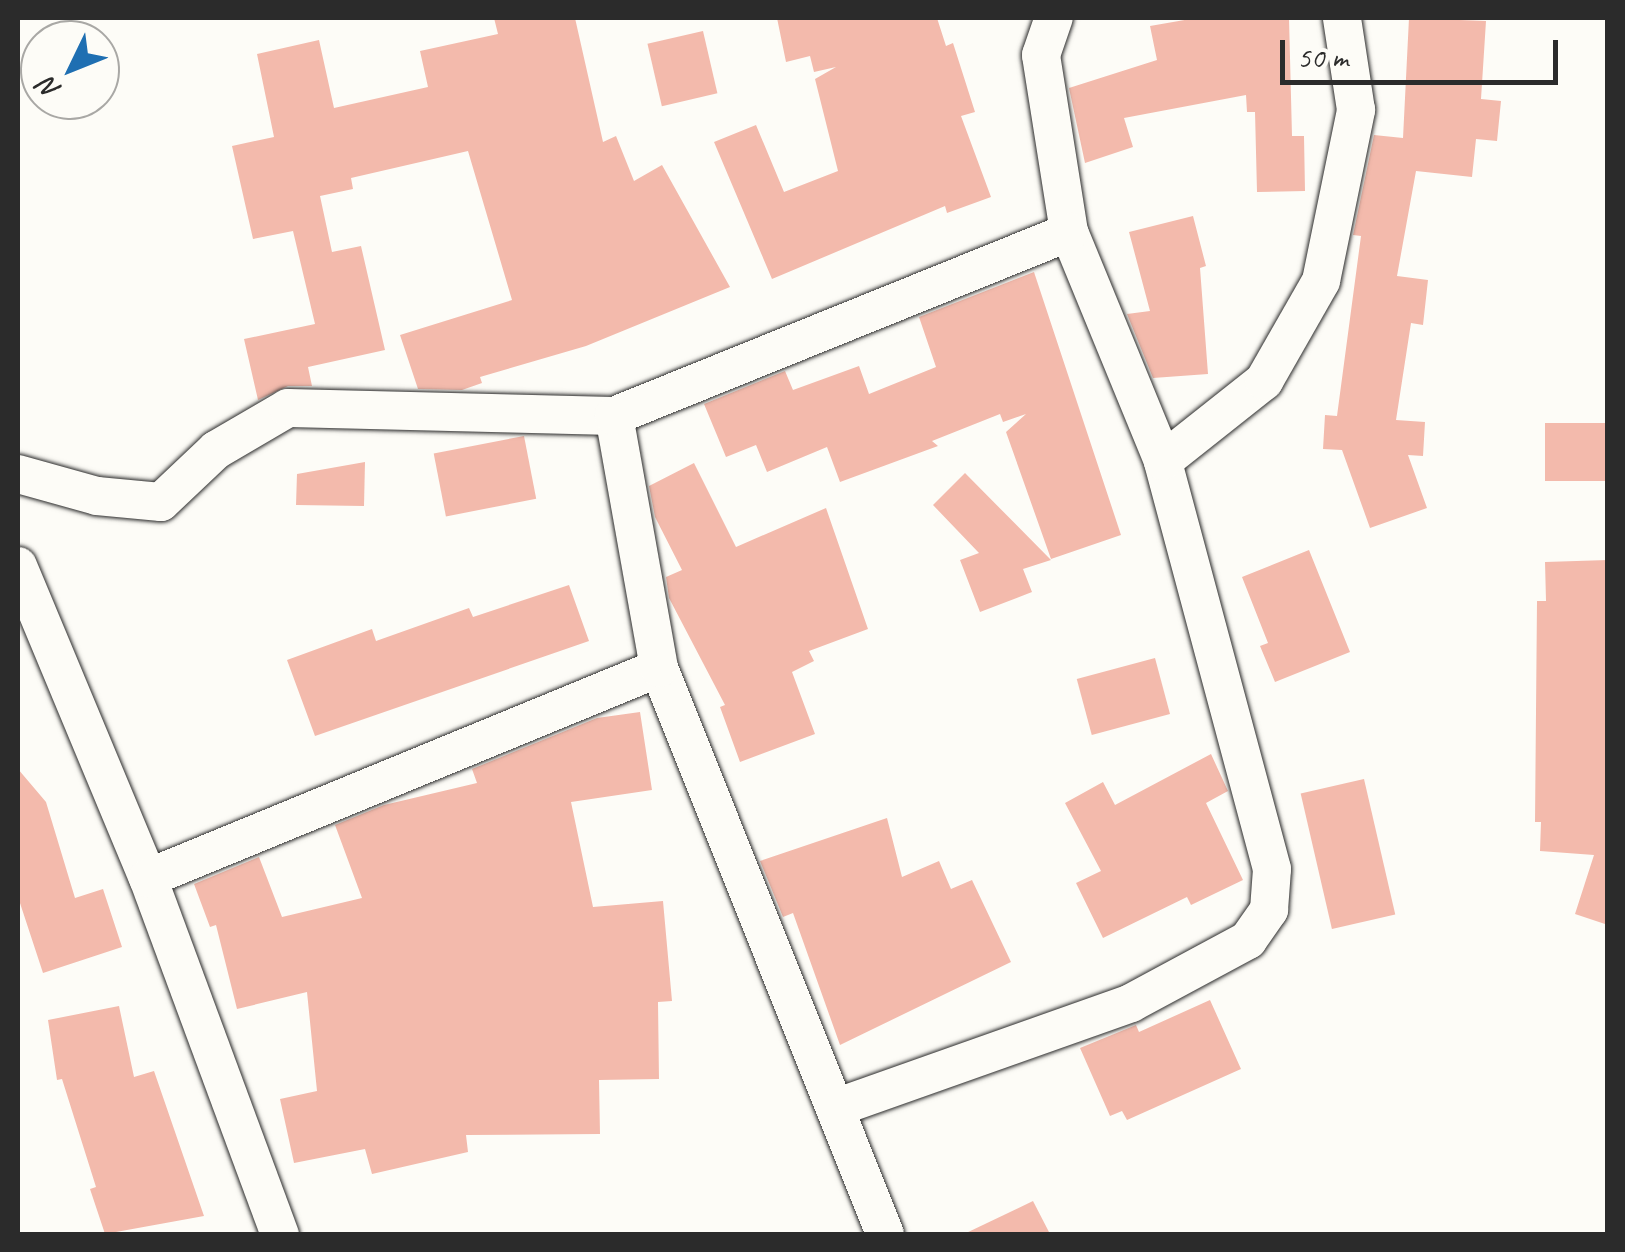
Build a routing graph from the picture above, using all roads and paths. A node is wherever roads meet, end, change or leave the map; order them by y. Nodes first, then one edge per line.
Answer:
1 (1054, 18) edge
2 (1342, 18) edge
3 (1069, 232) junction
4 (614, 416) junction
5 (1162, 461) junction
6 (18, 474) edge
7 (18, 566) edge
8 (659, 668) junction
9 (148, 878) junction
10 (835, 1108) junction
11 (280, 1234) edge
12 (885, 1234) edge

1 - 3 street
2 - 5 street
3 - 4 street
3 - 5 street
4 - 6 street
4 - 8 street
5 - 10 street
7 - 9 street
8 - 9 street
8 - 10 street
9 - 11 street
10 - 12 street

